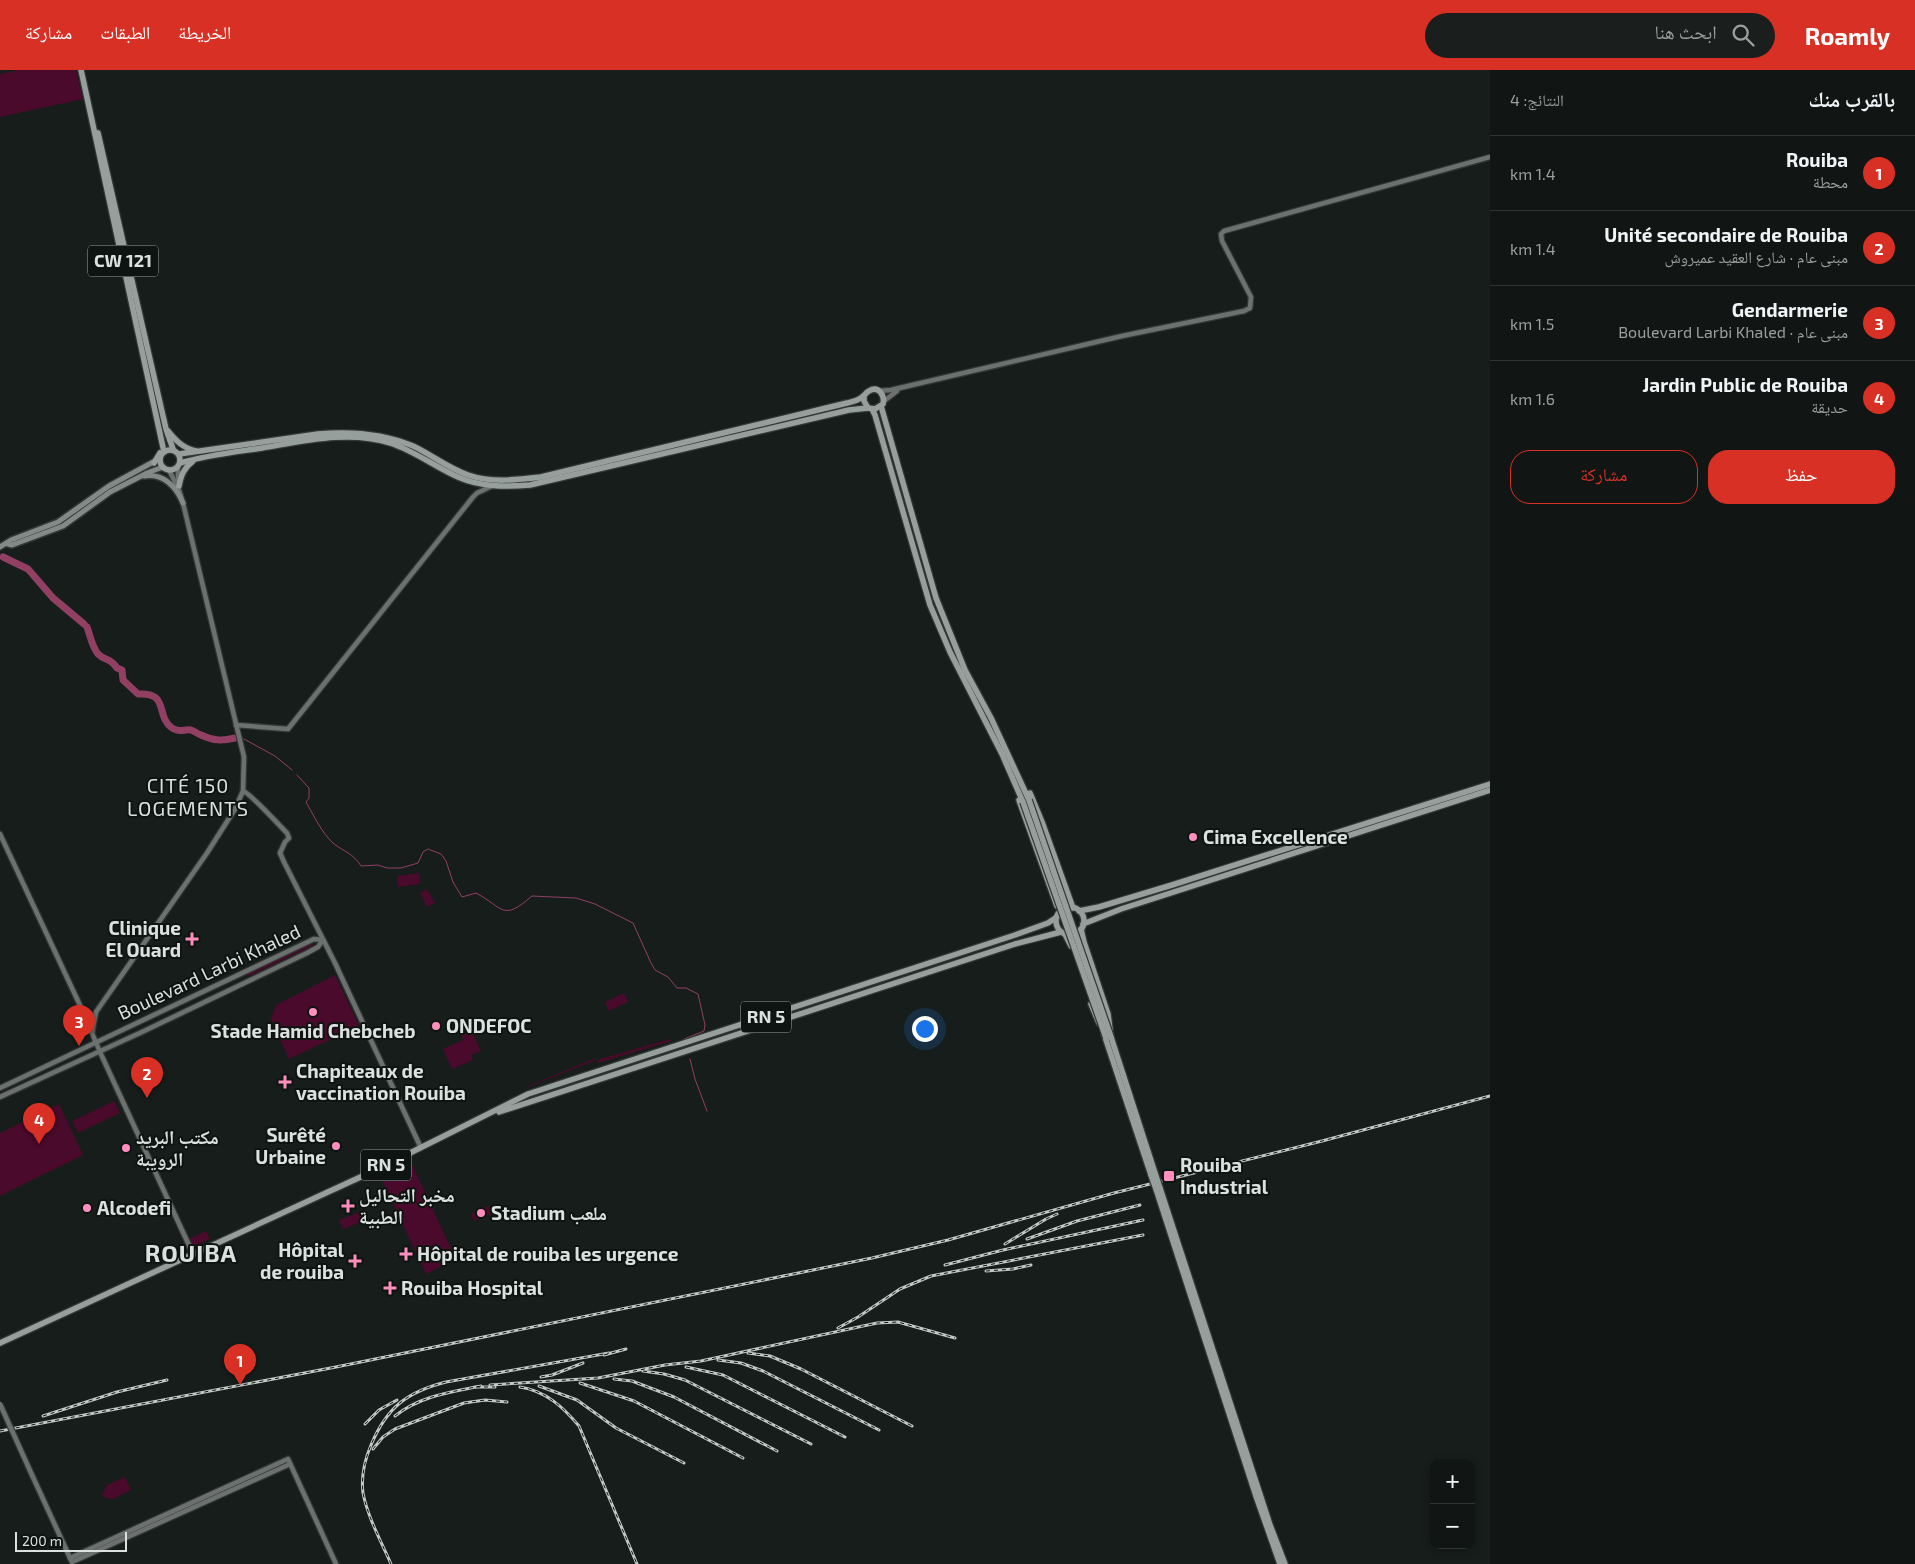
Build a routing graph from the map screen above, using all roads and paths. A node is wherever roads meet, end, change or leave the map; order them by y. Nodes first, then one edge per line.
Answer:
1 (82, 70) edge
2 (1490, 157) edge
3 (902, 388) junction
4 (879, 391) junction
5 (864, 396) junction
6 (882, 404) junction
7 (870, 408) junction
8 (166, 429) junction
9 (162, 441) junction
10 (172, 449) junction
11 (164, 452) junction
12 (179, 454) junction
13 (199, 455) junction
14 (160, 458) junction
15 (154, 462) junction
16 (179, 465) junction
17 (166, 468) junction
18 (138, 477) junction
19 (494, 486) junction
20 (179, 488) junction
21 (183, 503) junction
22 (8, 544) junction
23 (0, 547) edge
24 (236, 725) junction
25 (1011, 766) junction
26 (1490, 784) edge
27 (1490, 790) edge
28 (243, 791) junction
29 (0, 834) edge
30 (1073, 908) junction
31 (1079, 912) junction
32 (1058, 915) junction
33 (1082, 927) junction
34 (1063, 933) junction
35 (323, 940) junction
36 (92, 1032) junction
37 (1109, 1037) junction
38 (96, 1043) junction
39 (100, 1052) junction
40 (562, 1082) junction
41 (0, 1088) edge
42 (565, 1090) junction
43 (0, 1097) edge
44 (476, 1120) junction
45 (421, 1148) junction
46 (1158, 1188) junction
47 (193, 1254) junction
48 (0, 1343) edge
49 (0, 1404) edge
50 (72, 1562) edge
51 (336, 1564) edge
52 (1280, 1564) edge
53 (1286, 1564) edge

1 - 8 highway
1 - 9 highway, CW 121
2 - 3 main road
3 - 4 main road
3 - 6 main road
4 - 5 highway
4 - 6 highway
5 - 7 highway
5 - 13 highway
6 - 7 highway
6 - 25 highway
7 - 19 highway
7 - 25 highway
8 - 10 highway
8 - 13 highway
9 - 11 highway, CW 121
9 - 15 highway
10 - 11 highway
10 - 12 highway
11 - 14 highway
12 - 13 highway
12 - 16 highway
13 - 16 highway
13 - 19 highway
13 - 20 highway
14 - 15 main road
14 - 17 highway
15 - 22 main road
16 - 17 highway
16 - 20 main road
17 - 18 main road
17 - 20 main road
18 - 21 main road
18 - 22 main road
19 - 24 main road
20 - 21 main road
21 - 24 main road
22 - 23 main road
24 - 28 main road
25 - 30 highway
25 - 32 highway
25 - 37 highway, bridge
26 - 31 highway
27 - 33 highway
28 - 35 main road
28 - 36 main road
29 - 36 main road
30 - 31 highway
30 - 32 highway
31 - 33 highway
32 - 34 highway
32 - 40 highway, RN 5
33 - 34 highway
33 - 37 highway
34 - 37 highway
34 - 42 highway, RN 5
35 - 38 main road, Boulevard Larbi Khaled
35 - 39 main road, Boulevard Larbi Khaled
35 - 45 main road
36 - 38 main road
37 - 46 highway, bridge
38 - 39 main road
38 - 41 main road, Boulevard Larbi Khaled
39 - 43 main road, Boulevard Larbi Khaled
39 - 47 main road
40 - 42 highway
40 - 44 highway, RN 5
42 - 44 highway, RN 5
44 - 45 highway, RN 5
45 - 47 highway, RN 5
46 - 52 highway
46 - 53 highway
47 - 48 highway, RN 5
49 - 50 main road, bridge
50 - 51 main road

